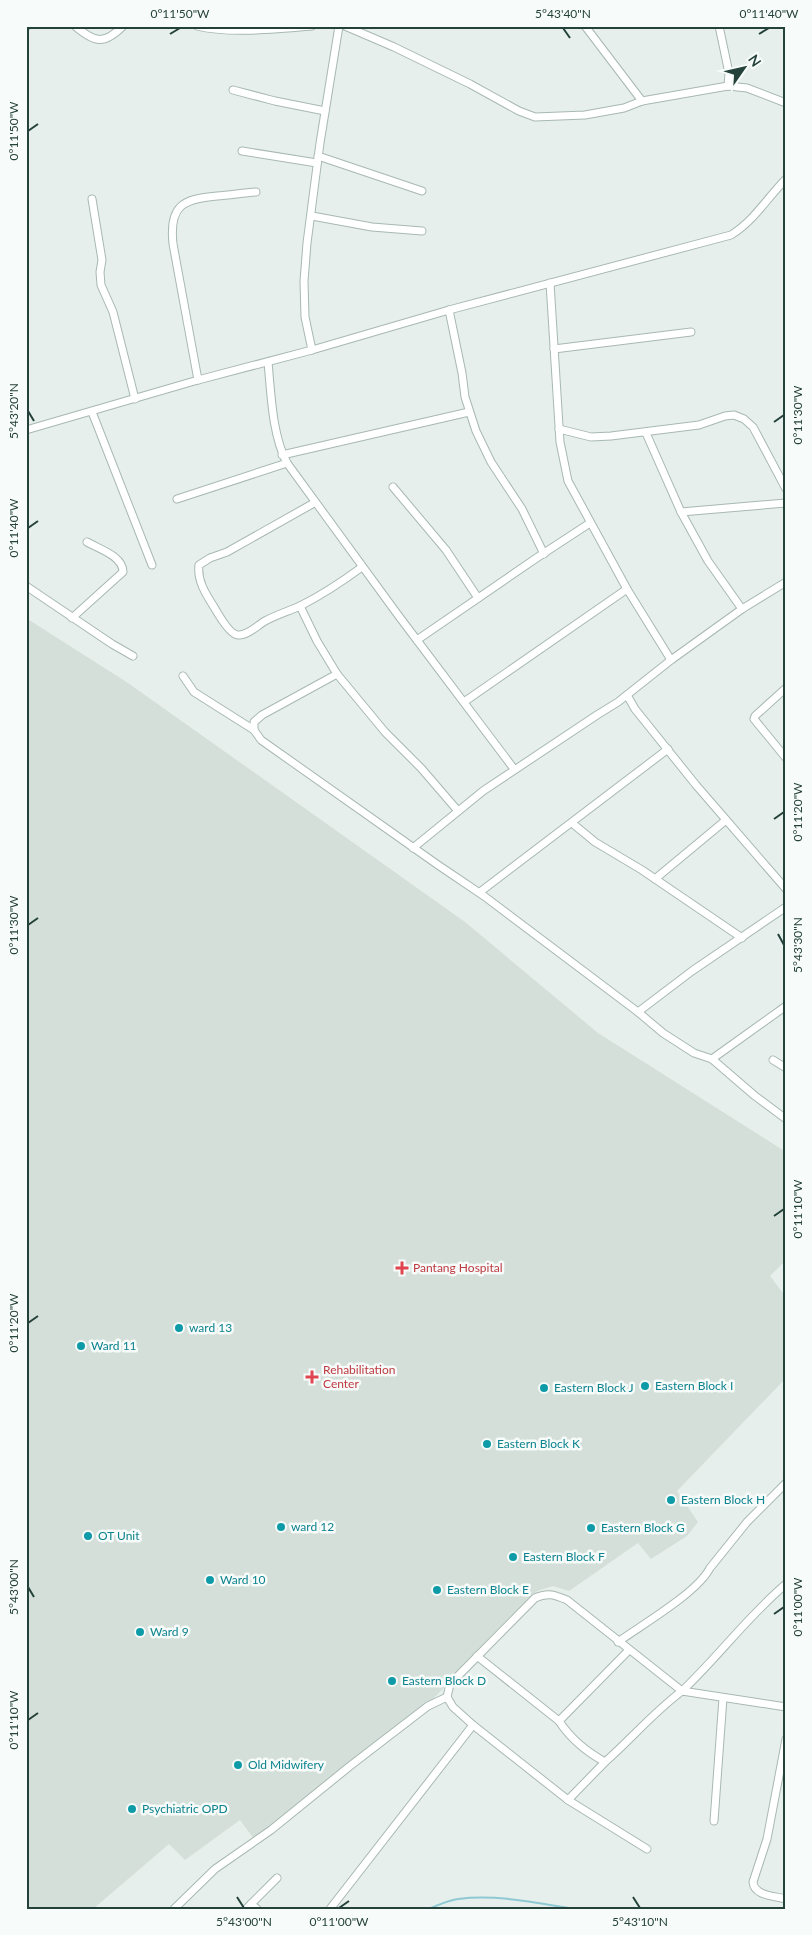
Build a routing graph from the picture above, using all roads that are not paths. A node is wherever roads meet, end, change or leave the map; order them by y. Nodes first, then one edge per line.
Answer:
1 (75, 26) edge
2 (123, 26) edge
3 (197, 26) edge
4 (312, 26) edge
5 (339, 26) edge
6 (346, 26) edge
7 (585, 26) edge
8 (719, 26) edge
9 (728, 86) junction
10 (234, 90) dead end
11 (642, 101) junction
12 (786, 103) edge
13 (325, 111) junction
14 (242, 151) dead end
15 (318, 159) junction
16 (786, 179) edge
17 (422, 191) dead end
18 (256, 192) dead end
19 (92, 199) dead end
20 (312, 216) junction
21 (422, 231) dead end
22 (550, 283) junction
23 (449, 310) junction
24 (691, 332) dead end
25 (554, 349) junction
26 (312, 350) junction
27 (268, 362) junction
28 (198, 380) junction
29 (135, 399) junction
30 (92, 412) junction
31 (469, 412) junction
32 (559, 429) junction
33 (26, 430) edge
34 (646, 433) junction
35 (282, 455) junction
36 (287, 463) junction
37 (393, 487) dead end
38 (786, 489) edge
39 (177, 499) dead end
40 (314, 503) junction
41 (786, 503) edge
42 (681, 512) junction
43 (590, 523) junction
44 (87, 542) dead end
45 (544, 554) junction
46 (152, 565) dead end
47 (362, 567) junction
48 (786, 582) edge
49 (26, 586) edge
50 (627, 589) junction
51 (478, 598) junction
52 (300, 606) junction
53 (742, 609) junction
54 (72, 618) junction
55 (417, 640) junction
56 (133, 656) dead end
57 (671, 660) junction
58 (337, 674) junction
59 (183, 676) dead end
60 (786, 688) edge
61 (627, 695) junction
62 (464, 702) junction
63 (254, 730) junction
64 (668, 749) junction
65 (786, 758) edge
66 (514, 769) junction
67 (458, 811) junction
68 (726, 820) junction
69 (572, 823) junction
70 (413, 848) junction
71 (655, 879) junction
72 (786, 889) edge
73 (480, 892) junction
74 (786, 907) edge
75 (742, 938) junction
76 (786, 1006) edge
77 (638, 1012) junction
78 (712, 1059) junction
79 (773, 1060) dead end
80 (786, 1068) edge
81 (786, 1119) edge
82 (786, 1483) edge
83 (786, 1584) edge
84 (618, 1642) junction
85 (629, 1650) junction
86 (477, 1656) junction
87 (682, 1691) junction
88 (447, 1698) junction
89 (723, 1698) junction
90 (786, 1707) edge
91 (559, 1720) junction
92 (473, 1725) junction
93 (786, 1739) edge
94 (605, 1762) junction
95 (568, 1800) junction
96 (714, 1821) dead end
97 (647, 1849) dead end
98 (277, 1878) dead end
99 (786, 1899) edge
100 (251, 1907) edge
101 (174, 1909) edge
102 (330, 1909) edge

1 - 2 street
3 - 4 street
5 - 13 street
6 - 11 street
7 - 11 street
8 - 9 street
9 - 11 street
9 - 12 street
10 - 13 street
13 - 15 street
14 - 15 street
15 - 17 street
15 - 20 street
16 - 22 street
18 - 28 street
19 - 29 street
20 - 21 street
20 - 26 street
22 - 23 street
22 - 25 street
23 - 26 street
23 - 31 street
24 - 25 street
25 - 32 street
26 - 27 street
27 - 28 street
27 - 35 street
28 - 29 street
29 - 30 street
30 - 33 street
30 - 46 street
31 - 35 street
31 - 45 street
32 - 34 street
32 - 43 street
34 - 38 street
34 - 42 street
35 - 36 street
36 - 39 street
36 - 40 street
37 - 51 street
40 - 47 street
40 - 52 street
41 - 42 street
42 - 53 street
43 - 45 street
43 - 50 street
44 - 54 street
45 - 51 street
47 - 52 street
47 - 55 street
48 - 53 street
49 - 54 street
50 - 57 street
50 - 62 street
51 - 55 street
52 - 58 street
53 - 57 street
54 - 56 street
55 - 62 street
57 - 61 street
58 - 63 street
58 - 67 street
59 - 63 street
60 - 65 street
61 - 64 street
61 - 66 street
62 - 66 street
63 - 70 street
64 - 68 street
64 - 69 street
66 - 67 street
67 - 70 street
68 - 71 street
68 - 72 street
69 - 71 street
69 - 73 street
70 - 73 street
71 - 75 street
73 - 77 street
74 - 75 street
75 - 77 street
76 - 78 street
77 - 78 street
78 - 81 street
79 - 80 street
82 - 84 street
83 - 87 street
84 - 85 street
84 - 86 street
85 - 87 street
85 - 91 street
86 - 88 street
86 - 91 street
87 - 89 street
87 - 94 street
88 - 92 street
88 - 101 street
89 - 90 street
89 - 96 street
91 - 94 street
92 - 95 street
92 - 102 street
93 - 99 street
94 - 95 street
95 - 97 street
98 - 100 street

